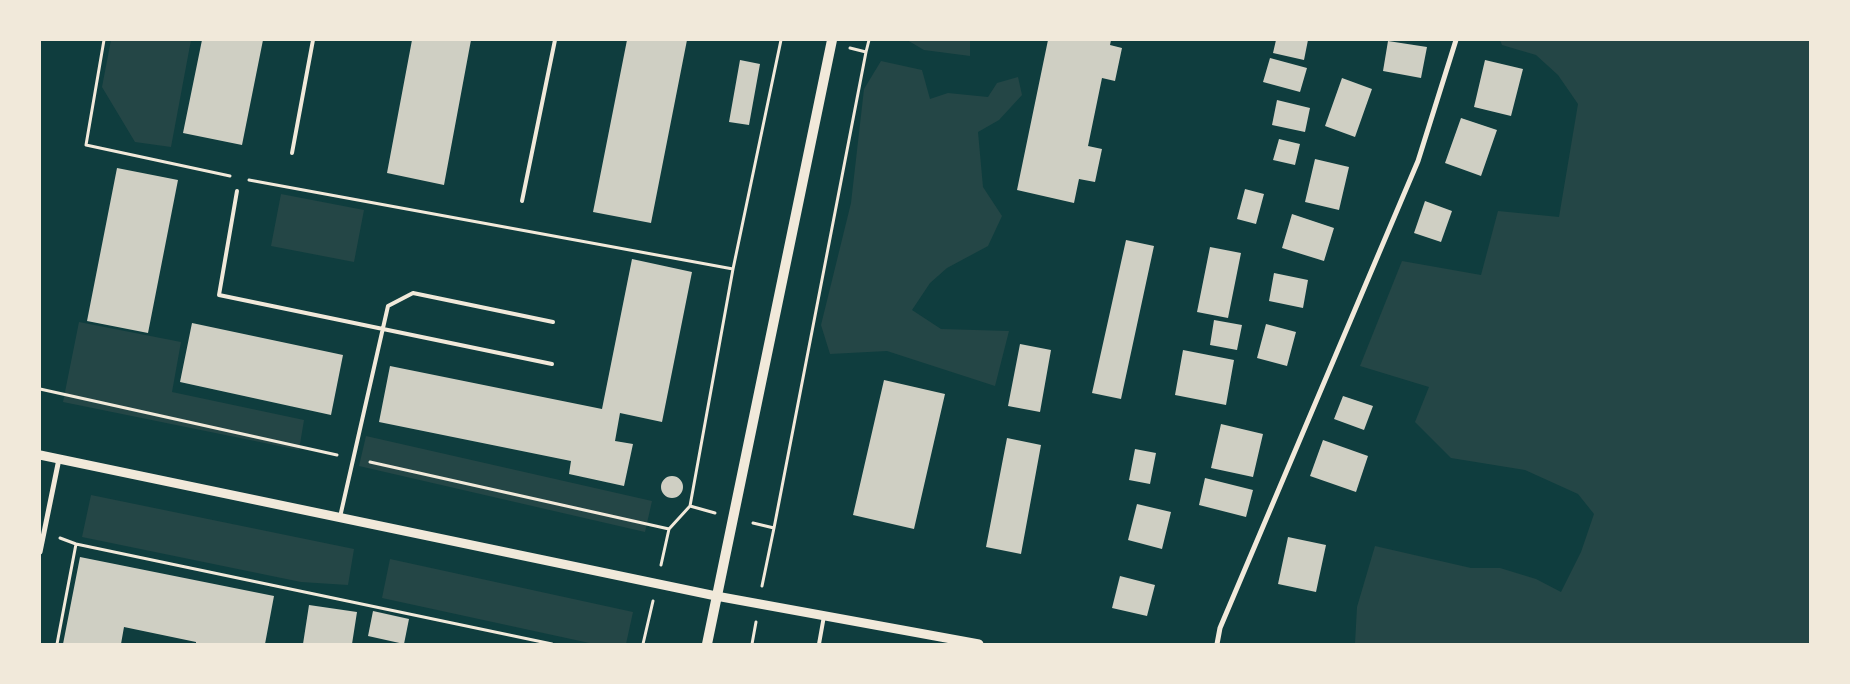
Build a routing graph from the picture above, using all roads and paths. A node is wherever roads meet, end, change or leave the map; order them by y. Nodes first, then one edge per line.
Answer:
1 (104, 40) edge
2 (313, 40) edge
3 (555, 40) edge
4 (781, 40) edge
5 (832, 40) edge
6 (1456, 40) edge
7 (866, 52) dead end
8 (292, 153) dead end
9 (237, 192) dead end
10 (522, 200) dead end
11 (733, 269) junction
12 (553, 322) dead end
13 (383, 329) junction
14 (552, 364) dead end
15 (40, 455) edge
16 (59, 459) junction
17 (690, 506) junction
18 (340, 517) junction
19 (732, 517) junction
20 (44, 533) junction
21 (76, 544) junction
22 (40, 552) edge
23 (656, 584) junction
24 (716, 596) junction
25 (824, 616) junction
26 (57, 644) edge
27 (552, 644) edge
28 (643, 644) edge
29 (707, 644) edge
30 (818, 644) edge
31 (979, 644) edge
32 (1217, 644) edge

1 - 11 path
2 - 8 lane
3 - 10 lane
4 - 11 path
5 - 19 main road
6 - 32 street
7 - 19 path
9 - 13 lane
11 - 17 path
12 - 13 lane
13 - 14 lane
13 - 18 lane
15 - 16 street
16 - 18 street
16 - 20 street
17 - 19 path
17 - 23 path
18 - 23 street
19 - 24 main road
20 - 21 path
20 - 22 street
21 - 26 path
21 - 27 path
23 - 24 street
23 - 28 path
24 - 25 street
24 - 29 main road
25 - 30 lane
25 - 31 street

